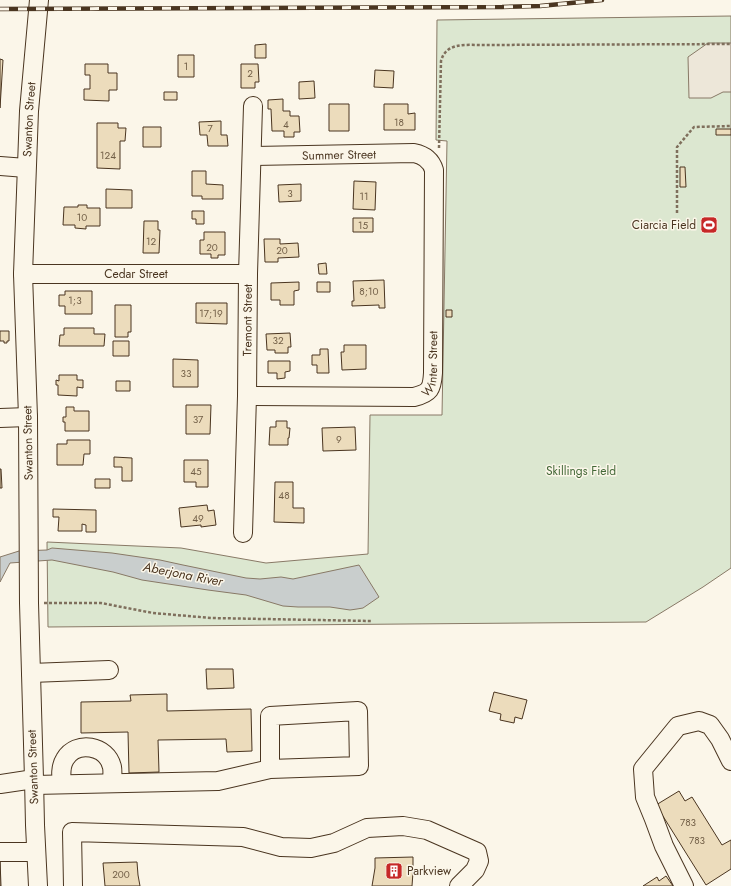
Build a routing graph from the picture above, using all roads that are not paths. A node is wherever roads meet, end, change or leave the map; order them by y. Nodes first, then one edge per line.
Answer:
1 (39, 0) edge
2 (253, 106) dead end
3 (252, 156) junction
4 (426, 157) joint
5 (0, 166) edge
6 (26, 168) junction
7 (23, 274) junction
8 (248, 274) junction
9 (247, 396) junction
10 (28, 417) junction
11 (0, 418) edge
12 (243, 533) dead end
13 (109, 670) dead end
14 (31, 673) junction
15 (731, 761) edge
16 (270, 769) junction
17 (34, 782) junction
18 (112, 783) junction
19 (0, 784) edge
20 (62, 784) junction
21 (0, 852) edge
22 (36, 852) junction
23 (38, 886) edge
24 (73, 886) edge
25 (459, 886) edge
26 (684, 886) edge

1 - 6 street, Swanton Street
2 - 3 street, Tremont Street
3 - 4 street, Summer Street
3 - 8 street, Tremont Street
4 - 9 street, Winter Street
5 - 6 street
6 - 7 street, Swanton Street
7 - 8 street, Cedar Street
7 - 10 street, Swanton Street
8 - 9 street, Tremont Street
9 - 12 street, Tremont Street
10 - 11 street
10 - 14 street, Swanton Street
13 - 14 street
14 - 17 street, Swanton Street
15 - 26 street
16 - 16 street
16 - 18 street
17 - 19 street
17 - 20 street
17 - 22 street, Swanton Street
18 - 20 street
18 - 20 street
21 - 22 street
22 - 23 street, Swanton Street
24 - 25 street

